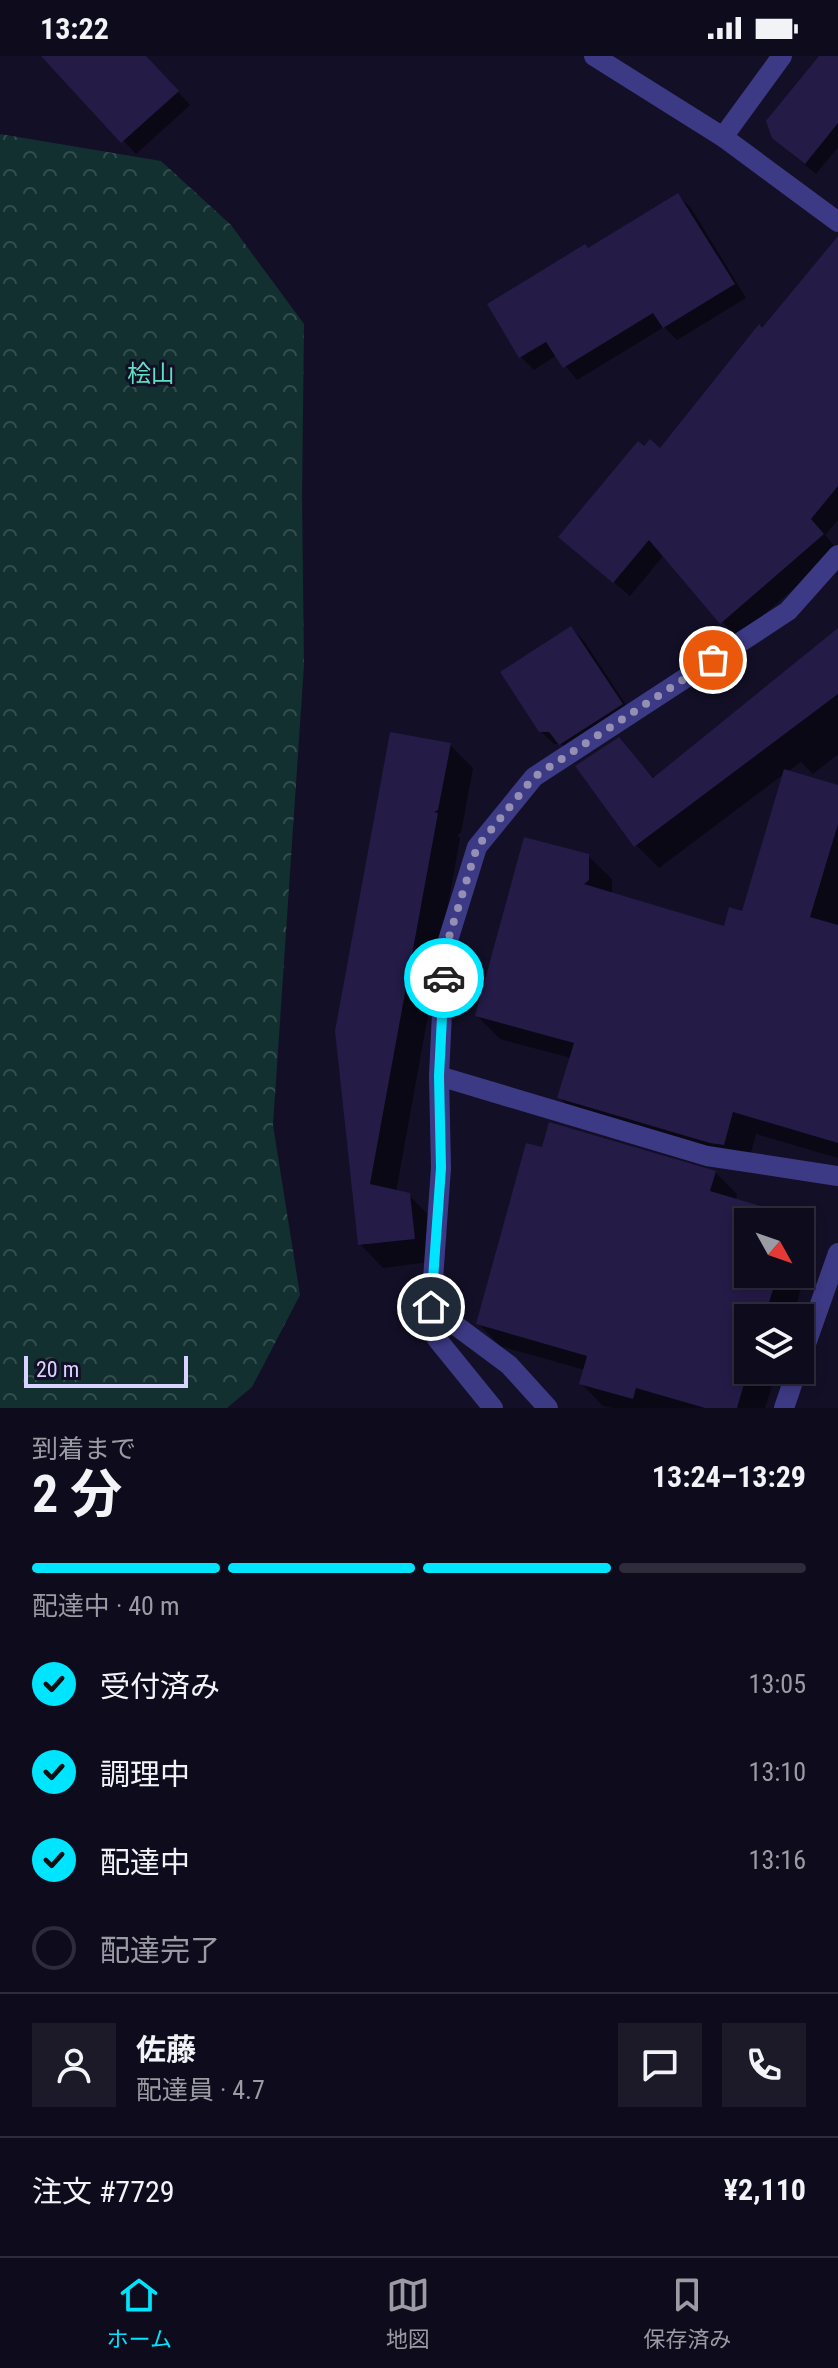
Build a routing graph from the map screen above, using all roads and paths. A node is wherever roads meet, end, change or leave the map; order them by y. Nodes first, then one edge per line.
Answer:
1 (594, 56) edge
2 (782, 56) edge
3 (723, 137) junction
4 (838, 222) edge
5 (838, 555) edge
6 (439, 1076) junction
7 (838, 1176) edge
8 (838, 1253) edge
9 (431, 1307) junction
10 (814, 1321) edge
11 (792, 1384) edge
12 (493, 1408) edge
13 (548, 1408) edge
14 (784, 1408) edge

1 - 3 street
2 - 3 street
3 - 4 street
5 - 6 street
6 - 7 street
6 - 9 street
8 - 10 street
9 - 12 street
9 - 13 street
11 - 14 street

